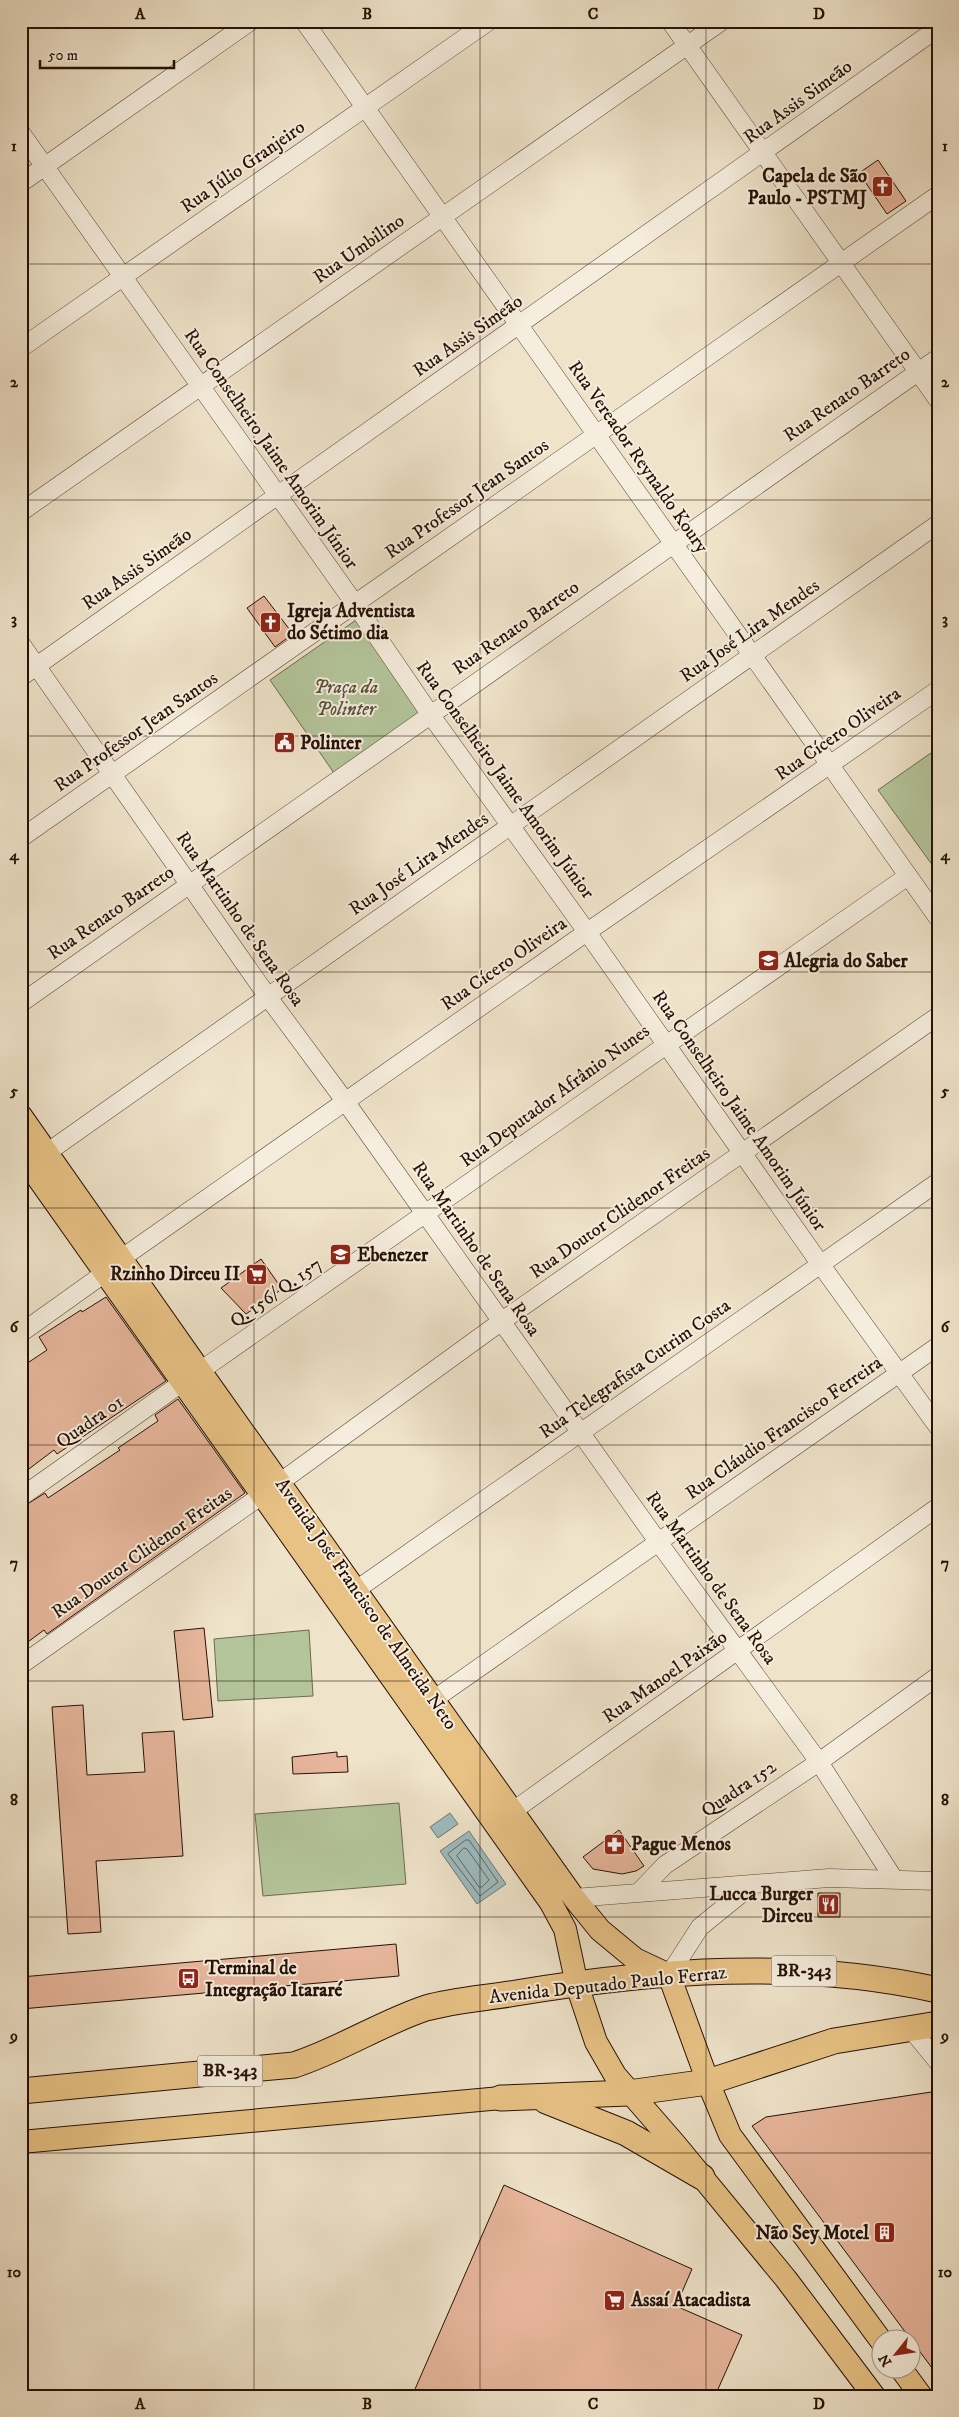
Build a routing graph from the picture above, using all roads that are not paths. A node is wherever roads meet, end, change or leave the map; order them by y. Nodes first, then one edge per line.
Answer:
1 (251, 21) edge
2 (304, 21) edge
3 (489, 21) edge
4 (670, 21) edge
5 (722, 21) edge
6 (938, 28) edge
7 (687, 46) junction
8 (365, 108) junction
9 (21, 133) edge
10 (763, 153) junction
11 (45, 166) junction
12 (21, 183) edge
13 (938, 195) edge
14 (442, 217) junction
15 (841, 263) junction
16 (123, 275) junction
17 (519, 326) junction
18 (21, 348) edge
19 (938, 358) edge
20 (918, 372) junction
21 (200, 386) junction
22 (938, 400) edge
23 (596, 435) junction
24 (277, 495) junction
25 (21, 512) edge
26 (938, 524) edge
27 (673, 543) junction
28 (355, 604) junction
29 (21, 644) edge
30 (752, 655) junction
31 (36, 666) junction
32 (21, 677) edge
33 (938, 690) edge
34 (430, 714) junction
35 (830, 766) junction
36 (113, 774) junction
37 (510, 826) junction
38 (21, 838) edge
39 (908, 876) junction
40 (189, 884) junction
41 (938, 918) edge
42 (587, 932) junction
43 (268, 997) junction
44 (21, 1003) edge
45 (938, 1016) edge
46 (664, 1044) junction
47 (345, 1101) junction
48 (21, 1116) edge
49 (47, 1152) junction
50 (742, 1153) junction
51 (24, 1164) edge
52 (938, 1182) edge
53 (426, 1215) junction
54 (820, 1265) junction
55 (114, 1266) junction
56 (502, 1322) junction
57 (21, 1333) edge
58 (938, 1346) edge
59 (899, 1373) junction
60 (191, 1377) junction
61 (938, 1427) edge
62 (580, 1433) junction
63 (271, 1488) junction
64 (21, 1497) edge
65 (938, 1507) edge
66 (659, 1543) junction
67 (356, 1590) junction
68 (739, 1650) junction
69 (21, 1665) edge
70 (938, 1676) edge
71 (434, 1700) junction
72 (819, 1762) junction
73 (513, 1811) junction
74 (894, 1879) junction
75 (938, 1881) edge
76 (754, 1883) junction
77 (639, 1892) junction
78 (574, 1898) junction
79 (669, 1975) junction
80 (577, 1984) junction
81 (938, 1990) edge
82 (938, 2024) edge
83 (911, 2029) junction
84 (938, 2062) edge
85 (708, 2082) junction
86 (21, 2091) edge
87 (628, 2093) junction
88 (529, 2095) junction
89 (501, 2098) joint
90 (21, 2142) edge
91 (702, 2177) junction
92 (873, 2330) edge
93 (909, 2380) edge
94 (874, 2396) edge
95 (921, 2396) edge

1 - 11 street
2 - 8 street, Rua Vereador Reynaldo Koury
3 - 8 street, Rua Júlio Granjeiro
4 - 7 street
5 - 7 street, Rua Umbilino
6 - 10 street, Rua Assis Simeão
7 - 10 street
7 - 14 street, Rua Umbilino
8 - 14 street, Rua Vereador Reynaldo Koury
8 - 16 street, Rua Júlio Granjeiro
9 - 11 street, Rua Conselheiro Jaime Amorim Júnior
10 - 15 street
10 - 17 street, Rua Assis Simeão
11 - 12 street
11 - 16 street, Rua Conselheiro Jaime Amorim Júnior
13 - 15 street, Rua Professor Jean Santos
14 - 17 street, Rua Vereador Reynaldo Koury
14 - 21 street, Rua Umbilino
15 - 20 street
15 - 23 street, Rua Professor Jean Santos
16 - 18 street, Rua Júlio Granjeiro
16 - 21 street, Rua Conselheiro Jaime Amorim Júnior
17 - 23 street, Rua Vereador Reynaldo Koury
17 - 24 street, Rua Assis Simeão
19 - 20 street, Rua Renato Barreto
20 - 22 street
20 - 27 street, Rua Renato Barreto
21 - 24 street, Rua Conselheiro Jaime Amorim Júnior
21 - 25 street, Rua Umbilino
23 - 27 street, Rua Vereador Reynaldo Koury
23 - 28 street, Rua Professor Jean Santos
24 - 28 street, Rua Conselheiro Jaime Amorim Júnior
24 - 31 street, Rua Assis Simeão
26 - 30 street, Rua José Lira Mendes
27 - 30 street, Rua Vereador Reynaldo Koury
27 - 34 street, Rua Renato Barreto
28 - 34 street, Rua Conselheiro Jaime Amorim Júnior
28 - 36 street, Rua Professor Jean Santos
29 - 31 street, Rua Martinho de Sena Rosa
30 - 35 street, Rua Vereador Reynaldo Koury
30 - 37 street, Rua José Lira Mendes
31 - 32 street, Rua Assis Simeão
31 - 36 street, Rua Martinho de Sena Rosa
33 - 35 street, Rua Cícero Oliveira
34 - 37 street, Rua Conselheiro Jaime Amorim Júnior
34 - 40 street, Rua Renato Barreto
35 - 39 street, Rua Vereador Reynaldo Koury
35 - 42 street, Rua Cícero Oliveira
36 - 38 street, Rua Professor Jean Santos
36 - 40 street, Rua Martinho de Sena Rosa
37 - 42 street, Rua Conselheiro Jaime Amorim Júnior
37 - 43 street, Rua José Lira Mendes
39 - 41 street, Rua Vereador Reynaldo Koury
39 - 46 street, Rua Deputador Afrânio Nunes
40 - 43 street, Rua Martinho de Sena Rosa
40 - 44 street, Rua Renato Barreto
42 - 46 street, Rua Conselheiro Jaime Amorim Júnior
42 - 47 street, Rua Cícero Oliveira
43 - 47 street, Rua Martinho de Sena Rosa
43 - 49 street, Rua José Lira Mendes
45 - 50 street, Rua Doutor Clidenor Freitas
46 - 50 street, Rua Conselheiro Jaime Amorim Júnior
46 - 53 street, Rua Deputador Afrânio Nunes
47 - 53 street, Rua Martinho de Sena Rosa
47 - 55 street, Rua Cícero Oliveira
48 - 49 main road, Avenida José Francisco de Almeida Neto
49 - 51 street, Rua José Lira Mendes
49 - 55 main road, Avenida José Francisco de Almeida Neto
50 - 54 street, Rua Conselheiro Jaime Amorim Júnior
50 - 56 street, Rua Doutor Clidenor Freitas
51 - 55 main road, Avenida José Francisco de Almeida Neto
52 - 54 street, Rua Telegrafista Cutrim Costa
53 - 56 street, Rua Martinho de Sena Rosa
53 - 60 street, Q. 156/ Q. 157
54 - 59 street, Rua Conselheiro Jaime Amorim Júnior
54 - 62 street, Rua Telegrafista Cutrim Costa
55 - 57 street, Rua Cícero Oliveira
55 - 60 main road, Avenida José Francisco de Almeida Neto
56 - 62 street, Rua Martinho de Sena Rosa
56 - 63 street, Rua Doutor Clidenor Freitas
58 - 59 street, Rua Cláudio Francisco Ferreira
59 - 61 street, Rua Conselheiro Jaime Amorim Júnior
59 - 66 street, Rua Cláudio Francisco Ferreira
60 - 63 main road, Avenida José Francisco de Almeida Neto
60 - 64 street, Quadra 01
62 - 66 street, Rua Martinho de Sena Rosa
62 - 67 street, Rua Telegrafista Cutrim Costa
63 - 67 main road, Avenida José Francisco de Almeida Neto
63 - 69 street, Rua Doutor Clidenor Freitas
63 - 80 main road, Avenida José Francisco de Almeida Neto
65 - 68 street, Rua Manoel Paixão
66 - 68 street, Rua Martinho de Sena Rosa
66 - 71 street, Rua Cláudio Francisco Ferreira
67 - 71 main road, Avenida José Francisco de Almeida Neto
68 - 72 street, Rua Martinho de Sena Rosa
68 - 73 street, Rua Manoel Paixão
70 - 72 street, Quadra 152
71 - 73 main road, Avenida José Francisco de Almeida Neto
72 - 74 street, Rua Martinho de Sena Rosa
72 - 77 street, Quadra 152
73 - 78 main road, Avenida José Francisco de Almeida Neto
74 - 75 street
74 - 76 street
76 - 77 street
76 - 79 street
77 - 78 street
78 - 79 main road, Avenida José Francisco de Almeida Neto
79 - 80 highway, Avenida Deputado Paulo Ferraz / BR-343
79 - 81 highway, Avenida Deputado Paulo Ferraz / BR-343
79 - 85 main road
80 - 86 highway, Avenida Deputado Paulo Ferraz / BR-343
80 - 87 main road, Avenida José Francisco de Almeida Neto
82 - 83 highway
83 - 84 street
83 - 85 highway
85 - 87 highway
85 - 92 main road
87 - 88 highway
87 - 91 main road, Avenida José Francisco de Almeida Neto
88 - 89 highway
88 - 91 highway
89 - 90 main road
91 - 94 main road, Avenida José Francisco de Almeida Neto
93 - 95 main road

